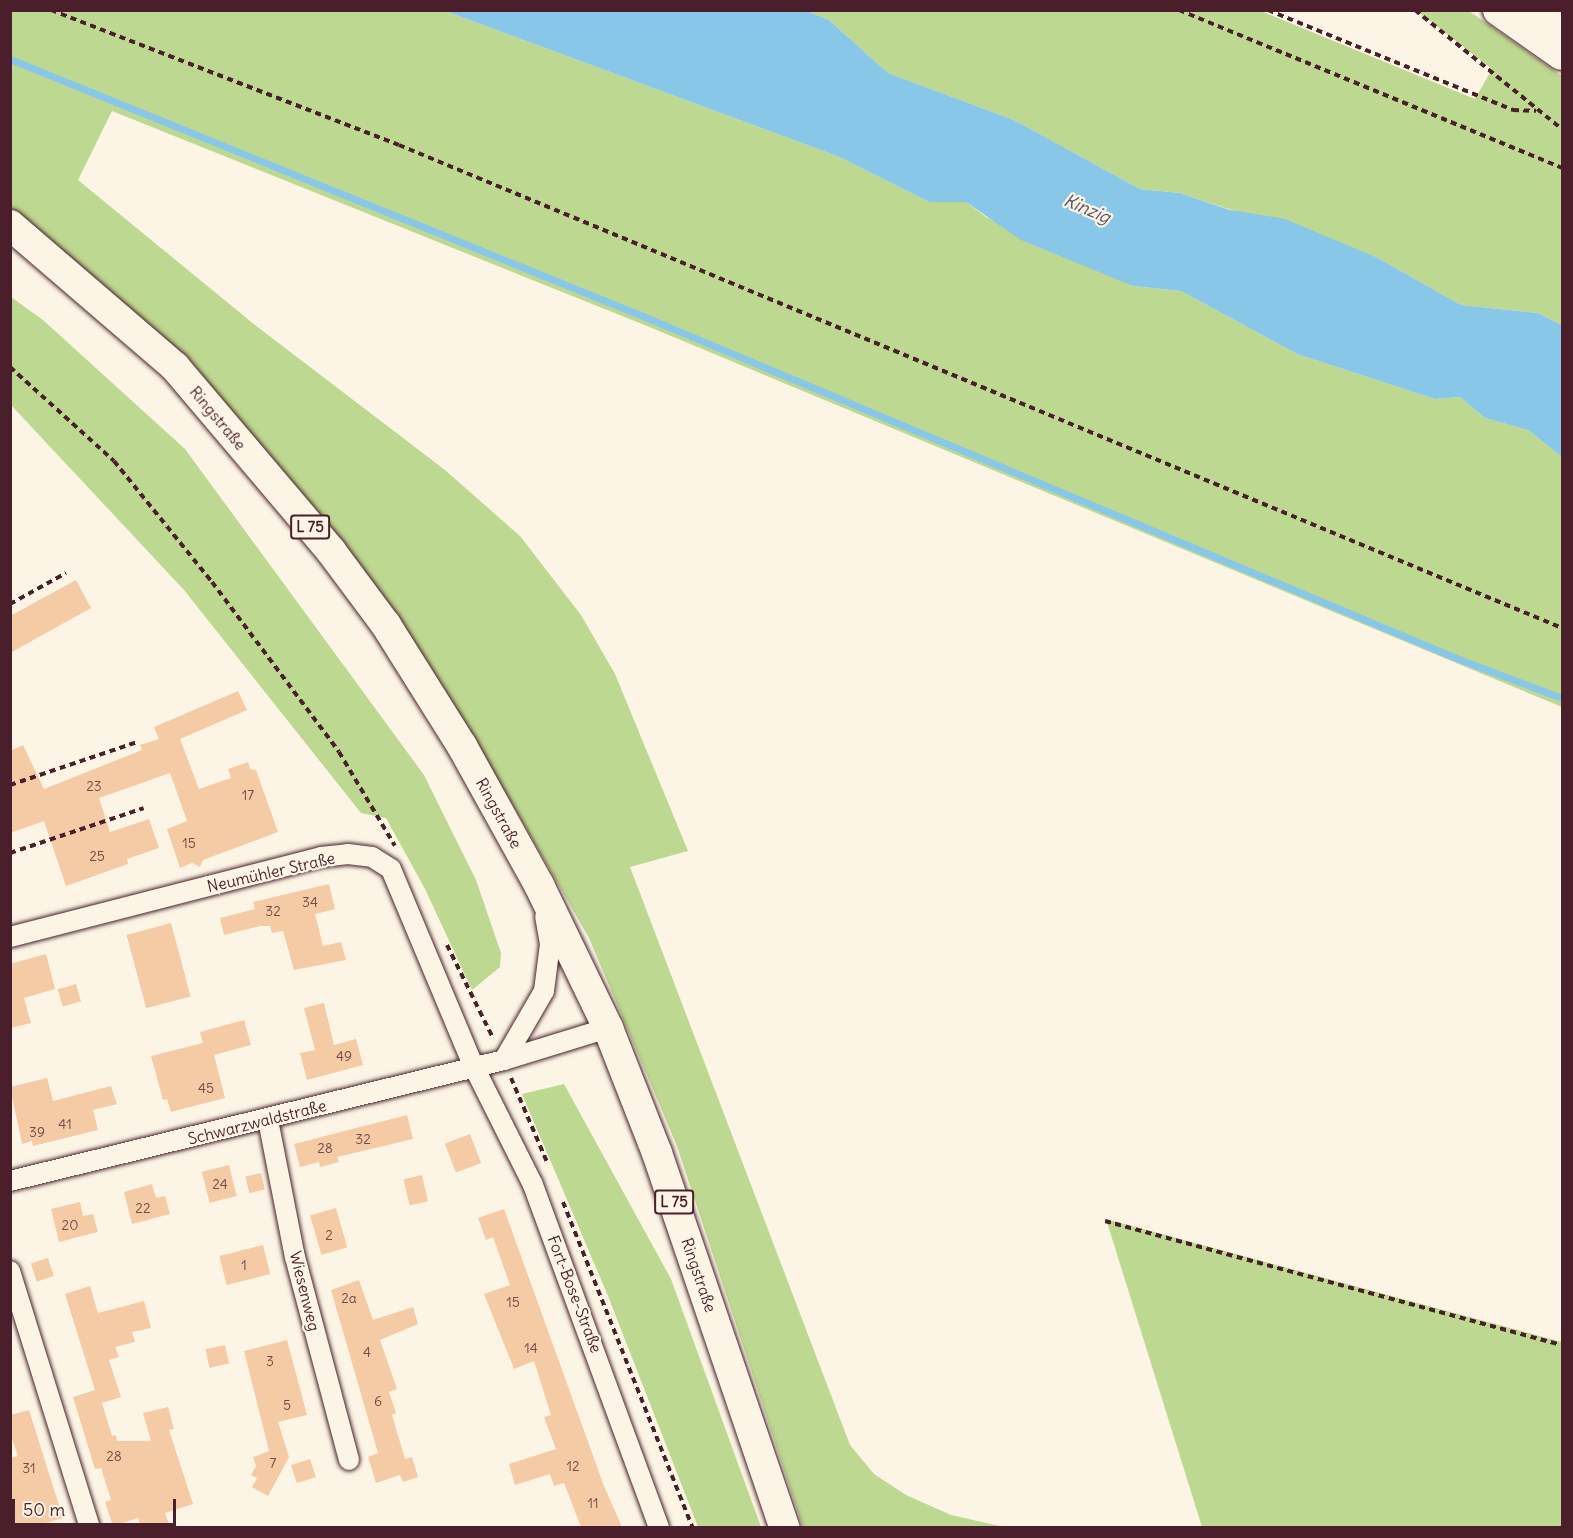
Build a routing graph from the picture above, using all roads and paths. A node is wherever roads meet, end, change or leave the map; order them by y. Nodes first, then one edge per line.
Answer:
1 (51, 10) edge
2 (1179, 10) edge
3 (1268, 10) edge
4 (1414, 10) edge
5 (1499, 10) edge
6 (1544, 10) edge
7 (1563, 23) edge
8 (1563, 54) edge
9 (1536, 111) junction
10 (1563, 129) edge
11 (1563, 168) edge
12 (10, 225) edge
13 (66, 573) dead end
14 (10, 604) edge
15 (1563, 627) edge
16 (137, 742) dead end
17 (10, 785) edge
18 (144, 808) dead end
19 (10, 853) edge
20 (539, 885) junction
21 (12, 933) edge
22 (608, 1028) junction
23 (504, 1060) junction
24 (474, 1067) junction
25 (268, 1120) junction
26 (10, 1181) edge
27 (1105, 1221) dead end
28 (10, 1271) edge
29 (1563, 1345) edge
30 (349, 1460) dead end
31 (90, 1527) edge
32 (659, 1527) edge
33 (785, 1527) edge

1 - 15 path
2 - 11 path
3 - 9 path
4 - 9 path
5 - 8 highway
6 - 7 highway
9 - 10 path
12 - 20 main road, Ringstraße / L 75
13 - 14 path
16 - 17 path
18 - 19 path
20 - 22 main road, Ringstraße / L 75
20 - 23 street
21 - 24 street, Neumühler Straße
22 - 23 street, Schwarzwaldstraße
22 - 33 main road, Ringstraße / L 75
23 - 24 street, Schwarzwaldstraße
24 - 25 street, Schwarzwaldstraße
24 - 32 street, Fort-Bose-Straße
25 - 26 street, Schwarzwaldstraße
25 - 30 street, Wiesenweg
27 - 29 path
28 - 31 street

